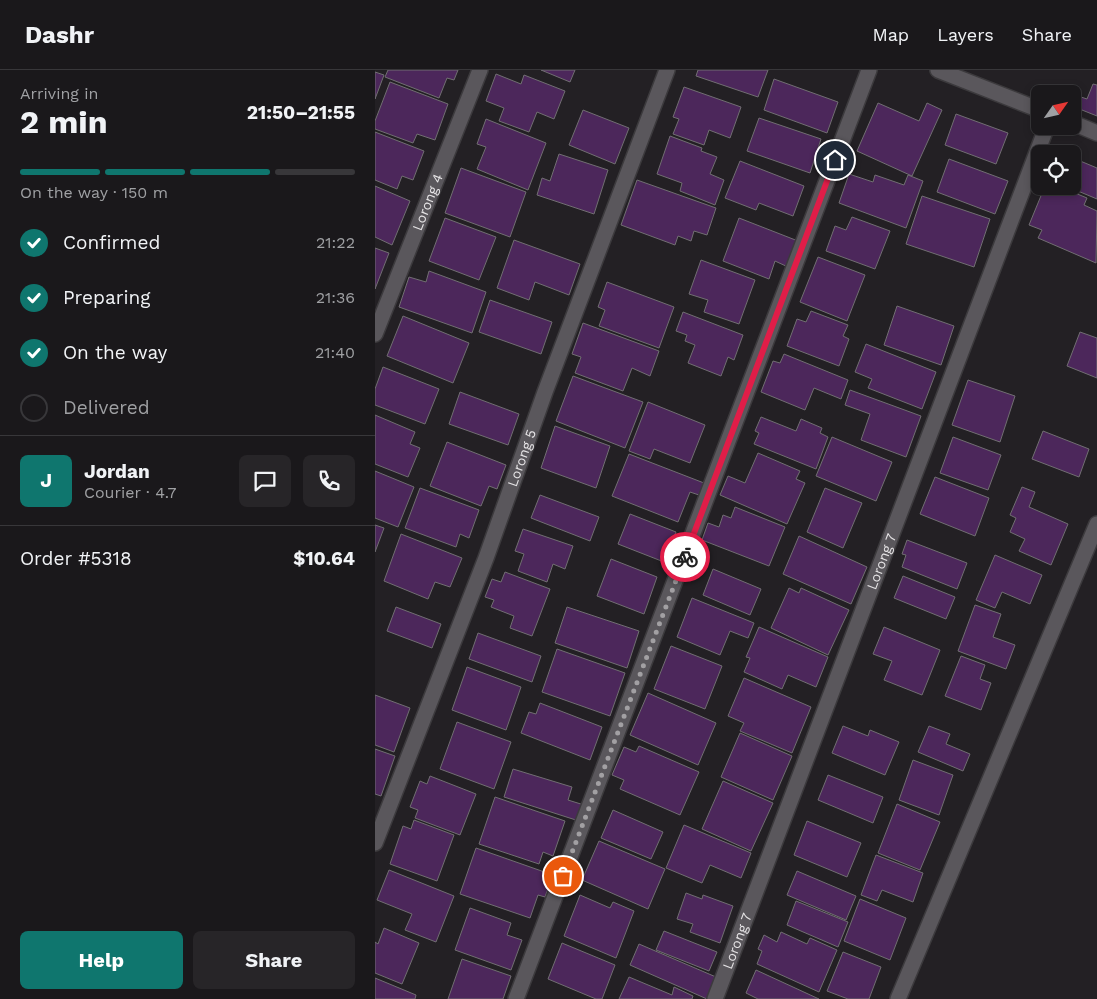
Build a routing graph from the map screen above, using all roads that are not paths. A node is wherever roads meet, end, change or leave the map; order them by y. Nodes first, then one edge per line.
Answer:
1 (480, 70) edge
2 (667, 70) edge
3 (869, 70) edge
4 (938, 70) edge
5 (1031, 106) edge
6 (1081, 126) edge
7 (1097, 133) edge
8 (1044, 135) edge
9 (375, 334) edge
10 (1097, 524) edge
11 (375, 843) edge
12 (517, 999) edge
13 (715, 999) edge
14 (898, 999) edge

1 - 9 street, Lorong 4
2 - 11 street, Lorong 5
3 - 12 street
4 - 5 street
6 - 7 street
8 - 13 street, Lorong 7
10 - 14 street

